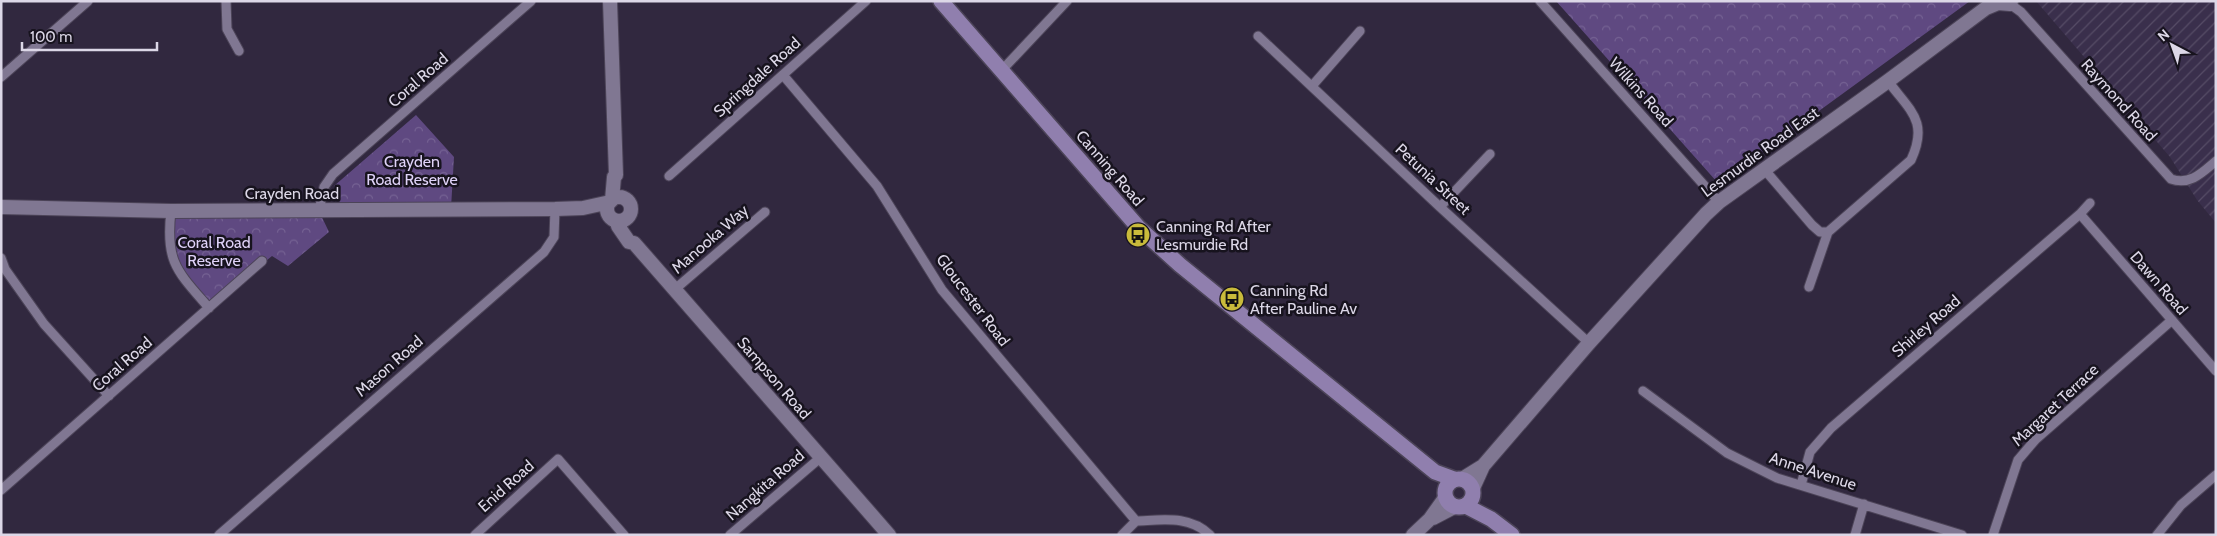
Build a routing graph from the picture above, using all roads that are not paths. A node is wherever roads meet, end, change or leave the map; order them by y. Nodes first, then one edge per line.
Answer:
1 (88, 1) edge
2 (226, 1) edge
3 (531, 1) edge
4 (610, 1) edge
5 (866, 1) edge
6 (941, 1) edge
7 (1068, 1) edge
8 (1540, 1) edge
9 (2010, 2) edge
10 (1360, 31) dead end
11 (1258, 36) dead end
12 (239, 51) dead end
13 (1002, 70) junction
14 (783, 74) junction
15 (1, 77) edge
16 (1888, 81) junction
17 (1312, 86) junction
18 (1490, 154) dead end
19 (2216, 161) edge
20 (1764, 169) junction
21 (669, 176) dead end
22 (616, 200) junction
23 (1718, 202) junction
24 (2090, 203) dead end
25 (1, 207) edge
26 (1440, 207) junction
27 (584, 208) junction
28 (555, 209) junction
29 (171, 211) junction
30 (319, 211) junction
31 (764, 212) dead end
32 (2080, 214) junction
33 (618, 218) junction
34 (1828, 232) junction
35 (1, 258) edge
36 (262, 261) dead end
37 (1809, 287) dead end
38 (674, 290) junction
39 (209, 308) junction
40 (2172, 320) junction
41 (1590, 342) junction
42 (2216, 371) edge
43 (1643, 391) dead end
44 (109, 396) junction
45 (820, 458) junction
46 (2216, 475) edge
47 (1801, 485) junction
48 (1, 490) edge
49 (1459, 492) junction
50 (1864, 504) junction
51 (1136, 521) junction
52 (219, 535) edge
53 (475, 535) edge
54 (624, 535) edge
55 (730, 535) edge
56 (889, 535) edge
57 (1122, 535) edge
58 (1210, 535) edge
59 (1412, 535) edge
60 (1512, 535) edge
61 (1855, 535) edge
62 (1962, 535) edge
63 (1993, 535) edge
64 (2157, 535) edge

1 - 15 street
2 - 12 street
3 - 30 street, Coral Road
4 - 22 street
5 - 14 street, Springdale Road
6 - 13 main road, Canning Road
7 - 13 street
8 - 23 street, Wilkins Road
9 - 16 street, Lesmurdie Road East
9 - 19 street, Raymond Road
10 - 17 street
11 - 17 street, Petunia Street
13 - 49 main road, Canning Road
14 - 21 street, Springdale Road
14 - 51 street, Gloucester Road
16 - 20 street, Lesmurdie Road East
16 - 34 street
17 - 26 street, Petunia Street
18 - 26 street
20 - 23 street, Lesmurdie Road East
20 - 34 street
22 - 27 street, Crayden Road
22 - 33 street
22 - 33 street
23 - 41 street, Lesmurdie Road East
24 - 32 street, Shirley Road
25 - 29 street, Crayden Road
26 - 41 street, Petunia Street
27 - 28 street, Crayden Road
27 - 33 street, Crayden Road
28 - 30 street, Crayden Road
28 - 52 street, Mason Road
29 - 30 street, Crayden Road
29 - 39 street
31 - 38 street, Manooka Way
32 - 40 street, Dawn Road
32 - 47 street, Shirley Road
33 - 38 street, Sampson Road
34 - 37 street
35 - 44 street
36 - 39 street, Coral Road
38 - 45 street, Sampson Road
39 - 44 street, Coral Road
40 - 42 street, Dawn Road
40 - 63 street, Margaret Terrace
41 - 49 street, Lesmurdie Road East
43 - 47 street, Anne Avenue
44 - 48 street, Coral Road
45 - 55 street, Nangkita Road
45 - 56 street, Sampson Road
46 - 64 street
47 - 50 street, Anne Avenue
49 - 59 street, Lesmurdie Road East
49 - 60 main road
50 - 61 street
50 - 62 street, Anne Avenue
51 - 57 street
51 - 58 street
53 - 54 street, Enid Road

